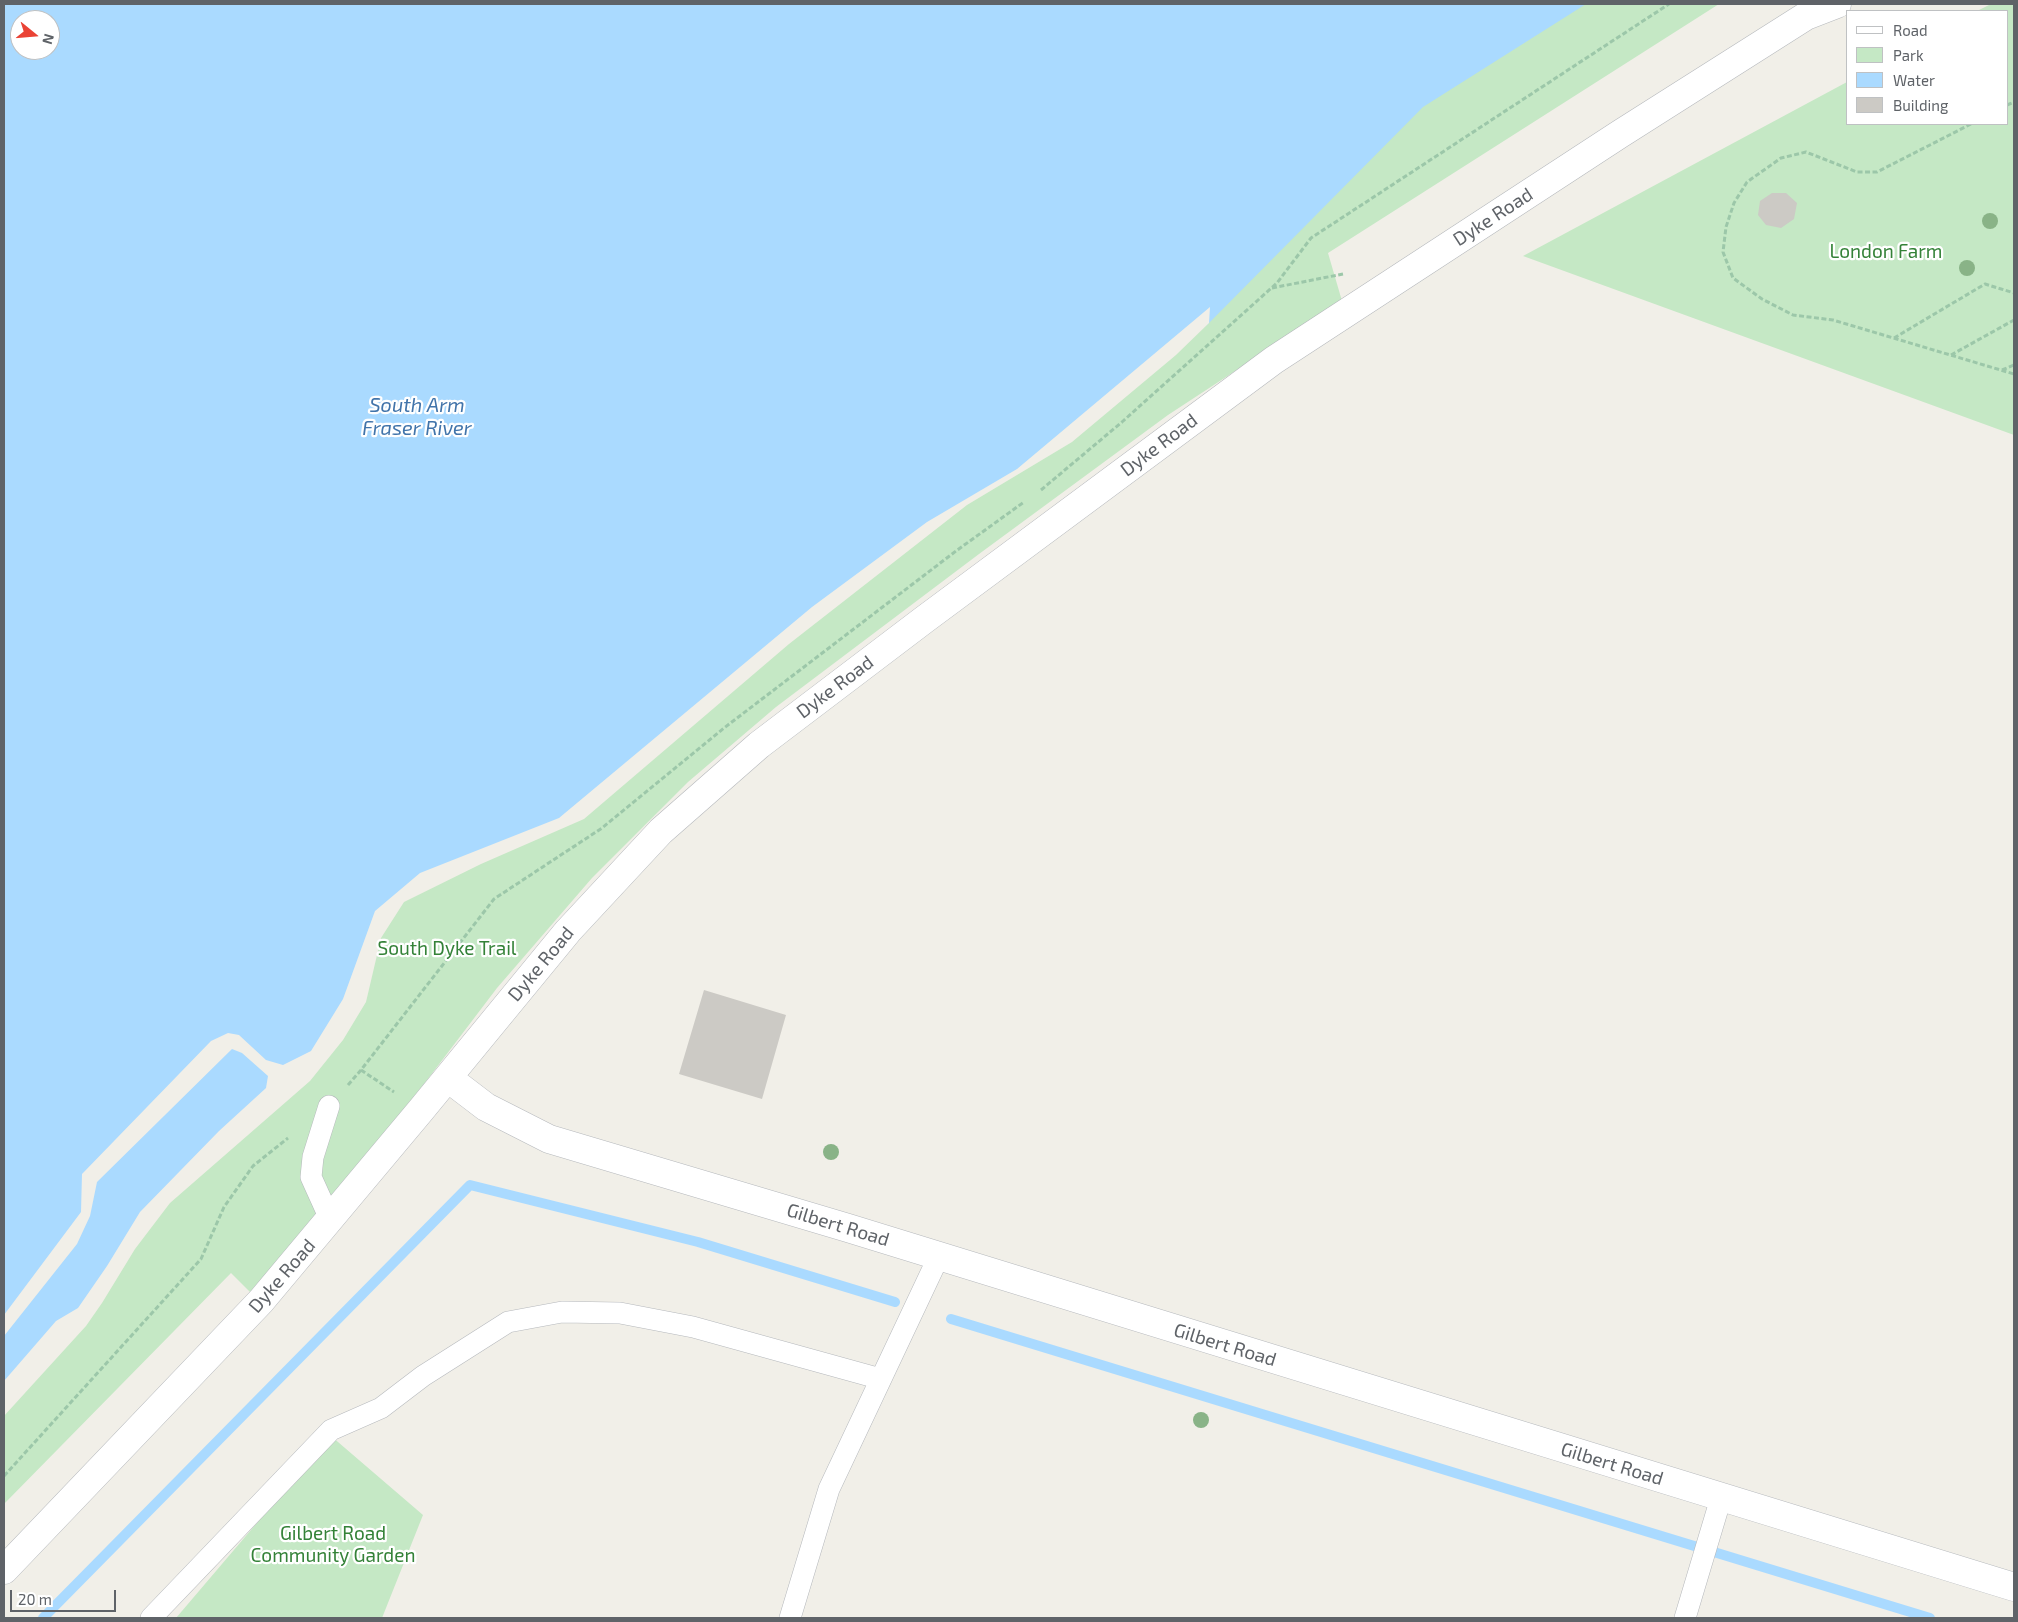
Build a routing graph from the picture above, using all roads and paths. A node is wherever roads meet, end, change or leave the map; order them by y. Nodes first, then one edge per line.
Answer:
1 (1837, 4) edge
2 (1969, 125) edge
3 (1343, 274) dead end
4 (1272, 289) dead end
5 (2014, 293) edge
6 (2014, 320) edge
7 (1893, 338) junction
8 (1950, 355) junction
9 (2014, 365) edge
10 (2002, 370) junction
11 (2014, 374) edge
12 (362, 1070) dead end
13 (448, 1078) junction
14 (328, 1106) dead end
15 (421, 1110) junction
16 (330, 1219) junction
17 (939, 1256) junction
18 (881, 1379) junction
19 (1718, 1507) junction
20 (4, 1570) edge
21 (2014, 1587) edge
22 (152, 1618) edge
23 (790, 1618) edge
24 (1685, 1618) edge

1 - 13 street, Dyke Road
2 - 7 path
3 - 4 path
5 - 7 path
6 - 8 path
7 - 8 path
8 - 10 path
9 - 10 path
10 - 11 path
12 - 15 path
13 - 15 street, Dyke Road
13 - 17 street, Gilbert Road
14 - 16 lane
15 - 16 street, Dyke Road
16 - 20 street, Dyke Road
17 - 18 lane
17 - 19 street, Gilbert Road
18 - 22 lane
18 - 23 lane
19 - 21 street, Gilbert Road
19 - 24 lane

